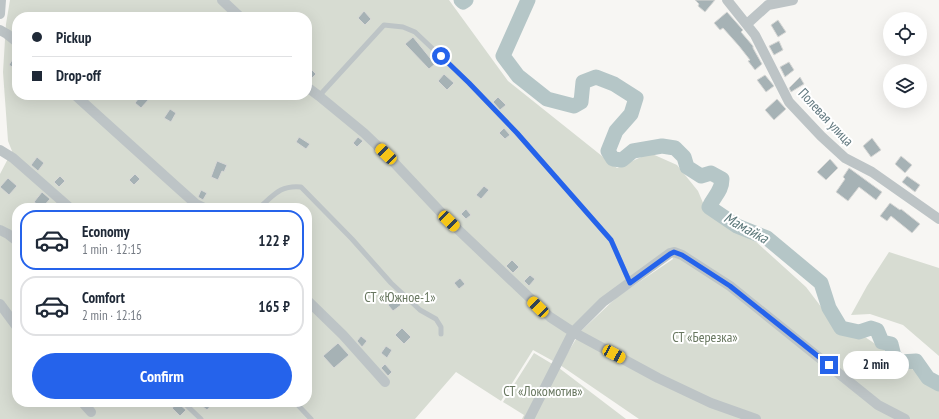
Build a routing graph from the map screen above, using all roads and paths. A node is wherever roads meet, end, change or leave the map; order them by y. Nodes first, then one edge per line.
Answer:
1 (1, 0) edge
2 (222, 0) edge
3 (727, 0) edge
4 (793, 0) edge
5 (0, 9) edge
6 (235, 12) edge
7 (0, 14) edge
8 (746, 24) junction
9 (0, 30) edge
10 (12, 38) edge
11 (312, 90) edge
12 (320, 96) junction
13 (81, 100) edge
14 (0, 150) edge
15 (64, 203) edge
16 (195, 203) edge
17 (265, 203) edge
18 (939, 219) edge
19 (0, 230) edge
20 (12, 237) edge
21 (630, 283) junction
22 (0, 304) edge
23 (312, 305) edge
24 (12, 320) edge
25 (573, 332) junction
26 (441, 334) dead end
27 (385, 382) dead end
28 (86, 407) edge
29 (188, 407) edge
30 (299, 407) edge
31 (91, 412) dead end
32 (201, 419) edge
33 (311, 419) edge
34 (529, 419) edge
35 (756, 419) edge
36 (905, 419) edge

1 - 5 street
2 - 6 street
3 - 8 street, Полевая улица
4 - 8 street
5 - 7 street
8 - 18 street, Полевая улица
9 - 10 street
11 - 12 street
12 - 21 lane
12 - 25 street
13 - 16 street
14 - 15 street
17 - 26 lane
19 - 20 street
21 - 25 street
21 - 36 street
22 - 24 street
23 - 27 street
25 - 34 street
25 - 35 street
28 - 31 street
29 - 32 lane
30 - 33 lane

